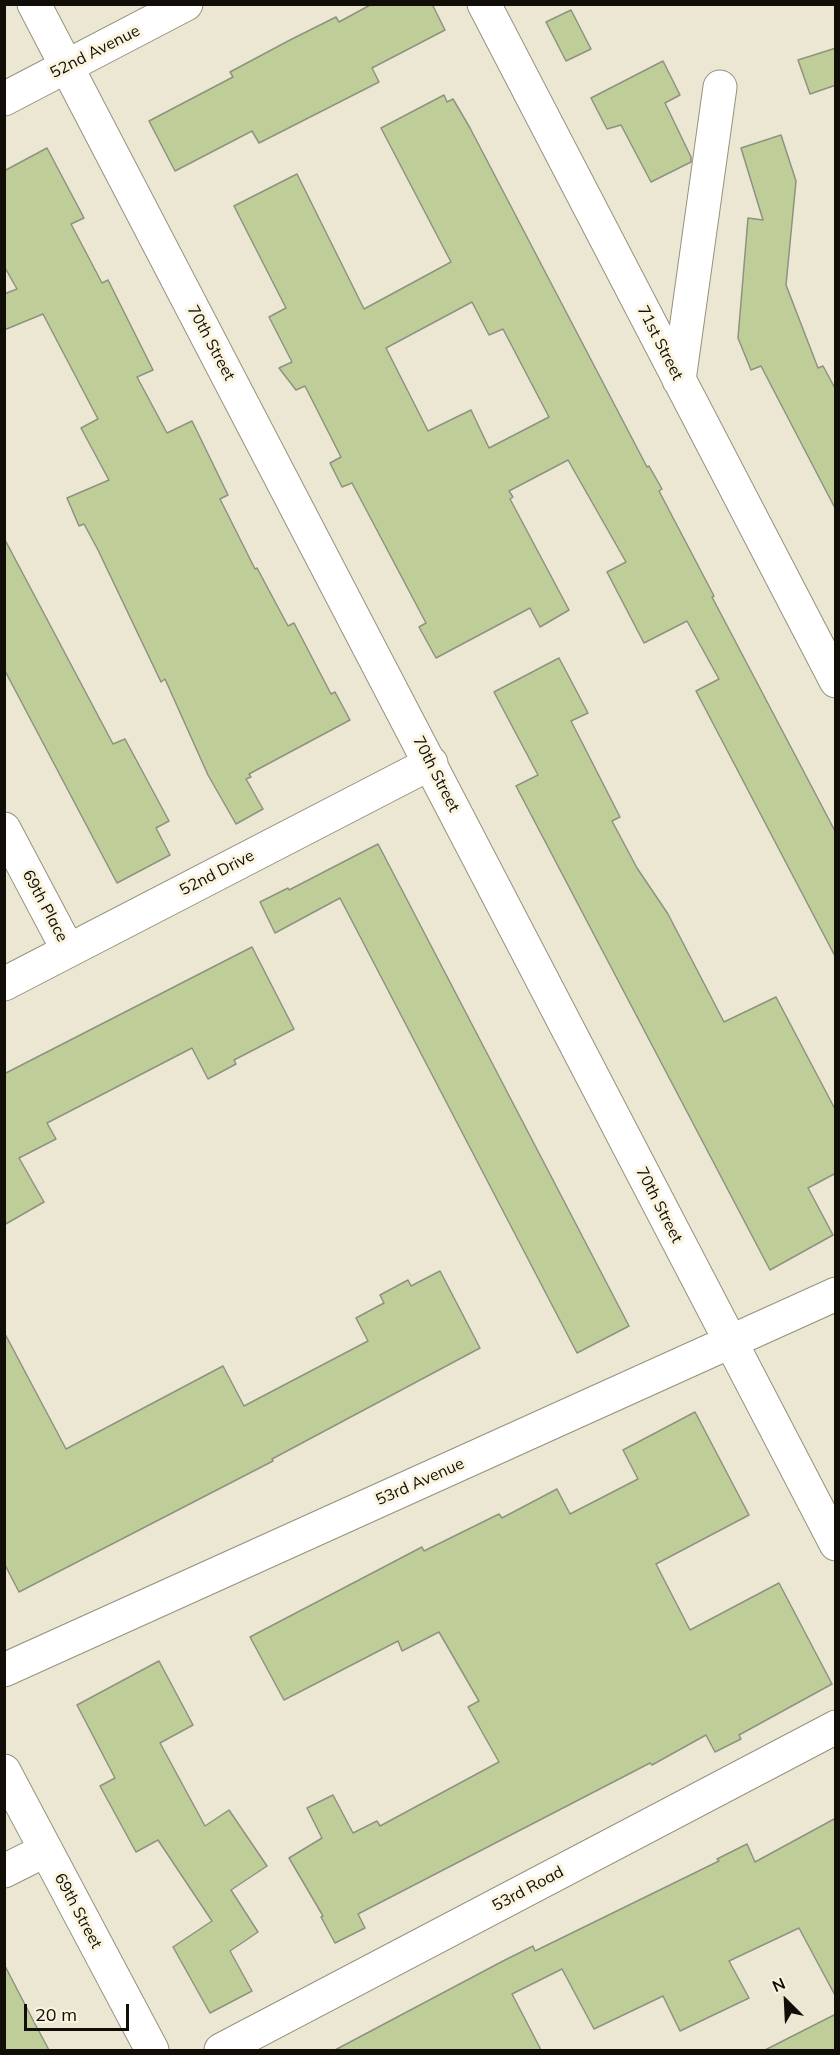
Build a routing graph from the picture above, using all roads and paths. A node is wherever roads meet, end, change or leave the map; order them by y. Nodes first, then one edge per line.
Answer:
1 (34, 4) edge
2 (186, 4) edge
3 (484, 4) edge
4 (67, 68) junction
5 (720, 87) dead end
6 (4, 99) edge
7 (679, 380) junction
8 (836, 681) edge
9 (431, 764) junction
10 (4, 829) edge
11 (68, 950) junction
12 (4, 984) edge
13 (836, 1294) edge
14 (730, 1341) junction
15 (836, 1544) edge
16 (4, 1670) edge
17 (836, 1728) edge
18 (4, 1771) edge
19 (46, 1850) junction
20 (4, 1871) edge
21 (152, 2050) edge
22 (221, 2050) edge

1 - 4 street, 70th Street
2 - 4 street, 52nd Avenue
3 - 7 street, 71st Street
4 - 6 street, 52nd Avenue
4 - 9 street, 70th Street
5 - 7 street
7 - 8 street, 71st Street
9 - 11 street, 52nd Drive
9 - 14 street, 70th Street
10 - 11 street, 69th Place
11 - 12 street, 52nd Drive
13 - 14 street, 53rd Avenue
14 - 15 street, 70th Street
14 - 16 street, 53rd Avenue
17 - 22 street, 53rd Road
18 - 19 street, 69th Street
19 - 20 street
19 - 21 street, 69th Street

